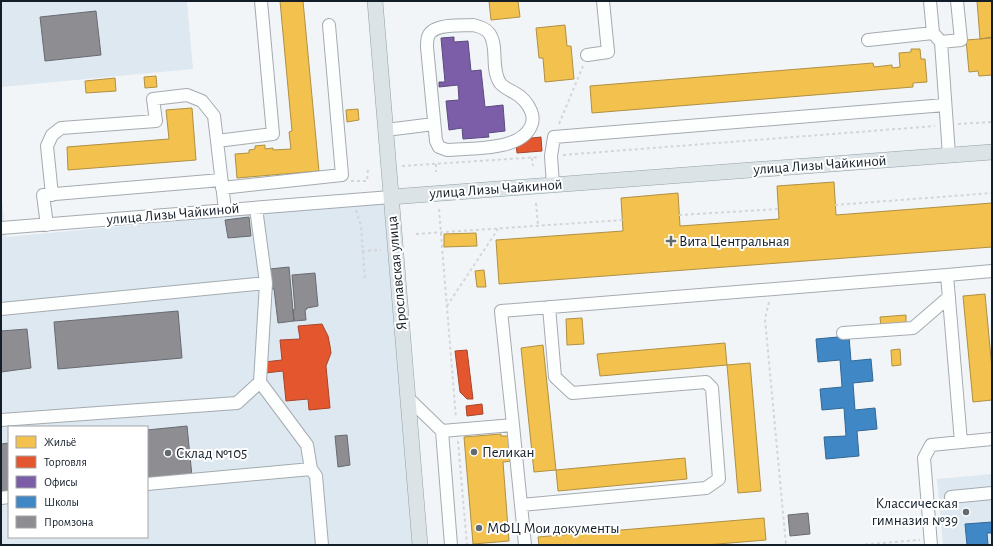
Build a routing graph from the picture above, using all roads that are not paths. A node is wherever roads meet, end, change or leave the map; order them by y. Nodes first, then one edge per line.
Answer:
1 (261, 1) edge
2 (375, 1) edge
3 (603, 1) edge
4 (930, 1) edge
5 (957, 1) edge
6 (329, 24) dead end
7 (937, 38) junction
8 (868, 40) dead end
9 (587, 55) road end
10 (945, 105) junction
11 (434, 124) junction
12 (386, 130) junction
13 (217, 141) junction
14 (992, 152) edge
15 (949, 155) junction
16 (222, 184) junction
17 (553, 185) junction
18 (52, 195) junction
19 (391, 197) junction
20 (256, 208) junction
21 (225, 210) junction
22 (47, 225) junction
23 (1, 228) edge
24 (992, 270) edge
25 (947, 275) junction
26 (266, 283) junction
27 (949, 297) junction
28 (550, 307) junction
29 (1, 309) edge
30 (843, 333) dead end
31 (260, 382) junction
32 (408, 398) junction
33 (1, 420) edge
34 (513, 425) junction
35 (442, 432) junction
36 (992, 439) edge
37 (961, 442) junction
38 (310, 469) junction
39 (148, 484) edge
40 (992, 493) edge
41 (951, 497) dead end
42 (521, 505) junction
43 (931, 542) edge
44 (322, 545) edge
45 (420, 545) edge
46 (451, 545) edge
47 (525, 545) edge

1 - 13 street
2 - 12 main road, Ярославская улица
3 - 9 street
4 - 7 street
5 - 7 street
6 - 16 street
7 - 8 street
7 - 10 street
10 - 15 street
10 - 17 street
11 - 11 street
11 - 12 street
12 - 19 main road, Ярославская улица
13 - 16 street
13 - 18 street
14 - 15 main road, улица Лизы Чайкиной
15 - 17 main road, улица Лизы Чайкиной
16 - 18 street
16 - 21 street
17 - 19 main road, улица Лизы Чайкиной
18 - 22 street
19 - 20 street, улица Лизы Чайкиной
19 - 32 main road, Ярославская улица
20 - 21 street, улица Лизы Чайкиной
20 - 26 street
21 - 22 street, улица Лизы Чайкиной
22 - 23 street, улица Лизы Чайкиной
24 - 25 street
25 - 27 street
25 - 28 street
26 - 29 street
26 - 31 street
27 - 30 street
27 - 37 street
28 - 34 street
28 - 42 street
31 - 33 street
31 - 38 street
32 - 35 street
32 - 45 main road, Ярославская улица
34 - 35 street
34 - 42 street
35 - 46 street
36 - 37 street
37 - 43 street
38 - 39 street
38 - 44 street
40 - 41 street
42 - 47 street

